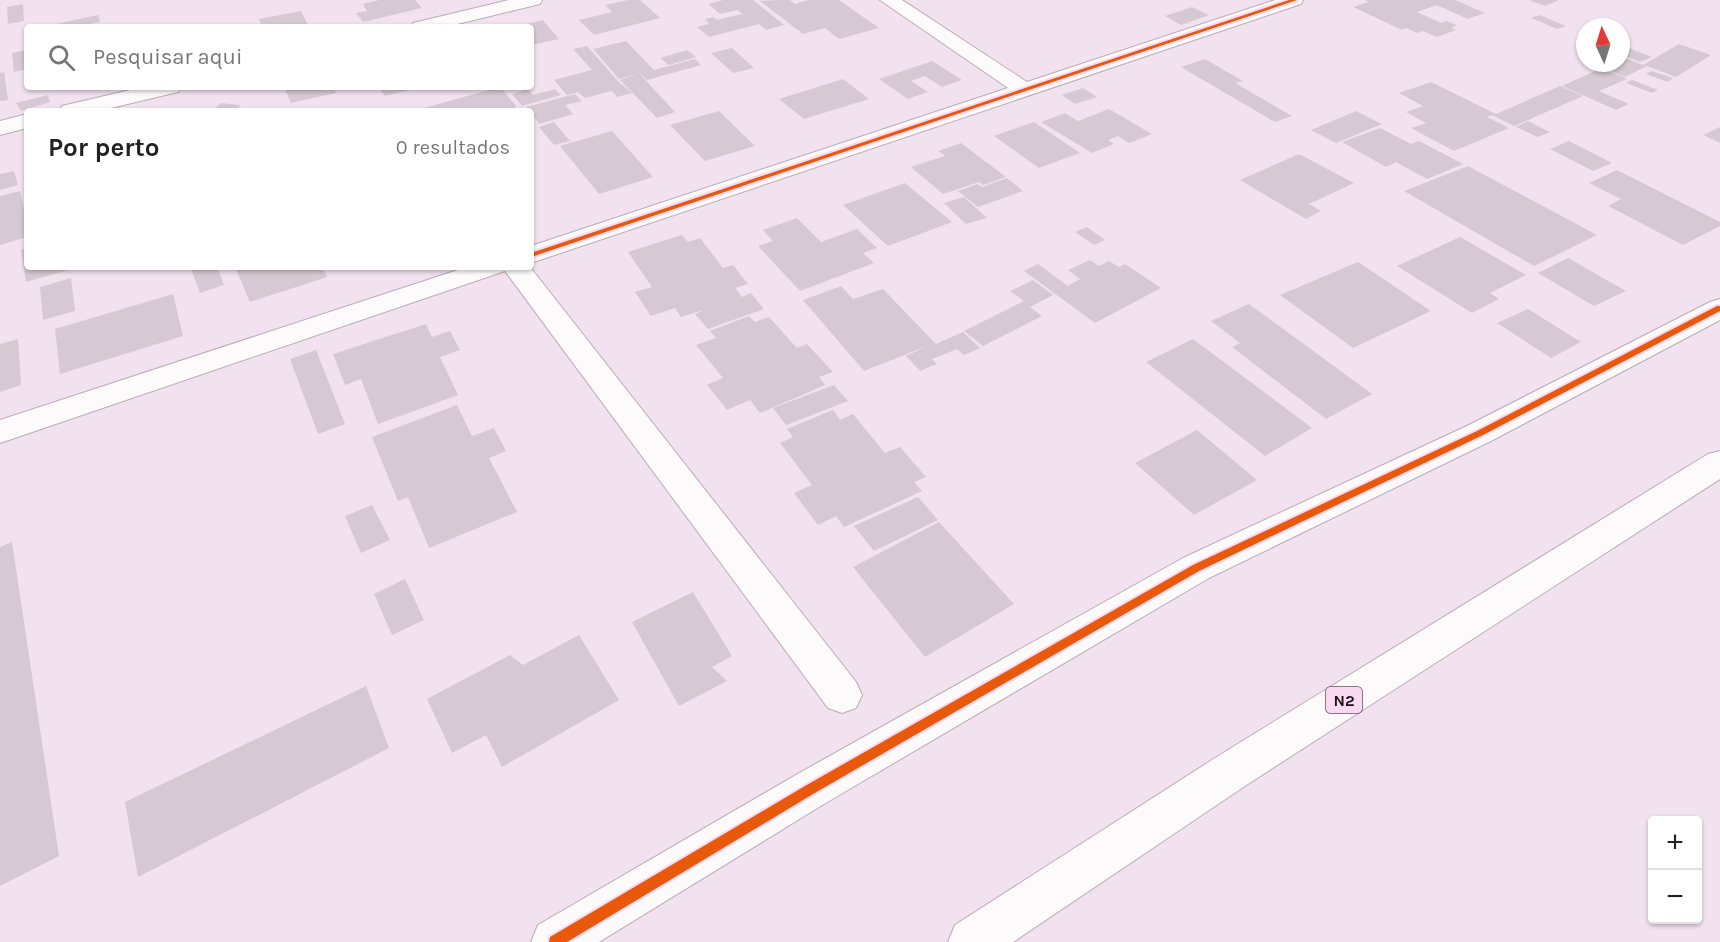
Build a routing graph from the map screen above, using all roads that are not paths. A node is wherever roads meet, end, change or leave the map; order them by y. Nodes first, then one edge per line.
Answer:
1 (533, 0) edge
2 (889, 0) edge
3 (1294, 0) edge
4 (433, 24) edge
5 (158, 90) edge
6 (1025, 90) junction
7 (82, 108) edge
8 (24, 122) edge
9 (0, 128) edge
10 (534, 254) edge
11 (485, 270) edge
12 (518, 270) edge
13 (1720, 308) edge
14 (0, 432) edge
15 (1720, 463) edge
16 (842, 695) dead end
17 (555, 942) edge
18 (972, 942) edge

1 - 4 street
2 - 6 street
3 - 6 street
5 - 7 street
6 - 10 street
8 - 9 street
11 - 14 street
12 - 16 street
13 - 17 street
15 - 18 street, N2

